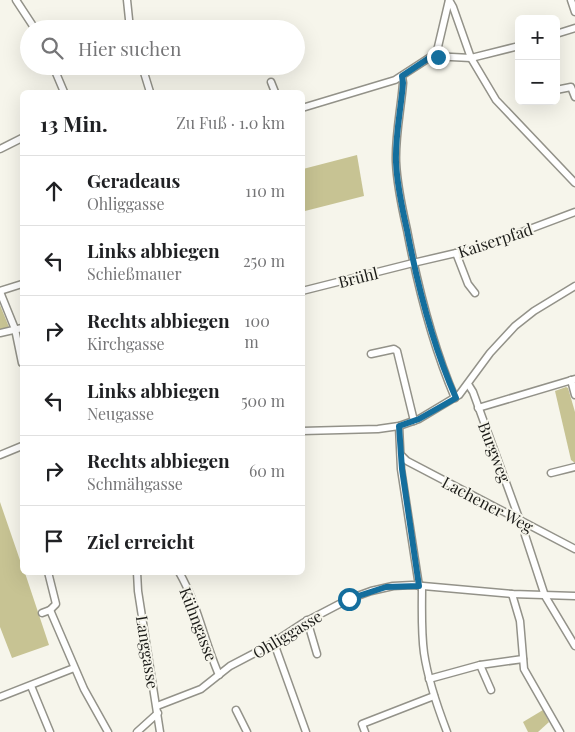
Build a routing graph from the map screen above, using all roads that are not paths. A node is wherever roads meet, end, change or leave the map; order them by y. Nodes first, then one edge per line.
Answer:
1 (16, 0) edge
2 (127, 0) edge
3 (449, 0) edge
4 (571, 0) edge
5 (575, 12) edge
6 (28, 20) edge
7 (129, 20) edge
8 (575, 28) edge
9 (560, 33) edge
10 (515, 47) edge
11 (432, 56) junction
12 (471, 58) junction
13 (57, 75) edge
14 (145, 75) edge
15 (402, 76) junction
16 (272, 82) dead end
17 (560, 89) edge
18 (63, 90) edge
19 (149, 90) edge
20 (274, 90) edge
21 (575, 97) edge
22 (305, 107) edge
23 (20, 139) edge
24 (0, 149) edge
25 (575, 184) edge
26 (575, 212) edge
27 (456, 253) junction
28 (413, 263) junction
29 (20, 285) edge
30 (575, 286) edge
31 (305, 290) edge
32 (0, 291) edge
33 (475, 293) dead end
34 (20, 328) edge
35 (15, 329) junction
36 (0, 333) edge
37 (20, 353) edge
38 (371, 354) dead end
39 (573, 380) edge
40 (468, 384) junction
41 (575, 395) edge
42 (456, 398) junction
43 (478, 408) junction
44 (414, 421) junction
45 (399, 426) junction
46 (305, 431) edge
47 (20, 447) edge
48 (0, 455) edge
49 (402, 456) junction
50 (575, 467) edge
51 (551, 473) dead end
52 (520, 521) junction
53 (528, 525) junction
54 (575, 549) edge
55 (48, 575) edge
56 (136, 575) edge
57 (180, 575) edge
58 (420, 586) junction
59 (512, 594) junction
60 (545, 596) junction
61 (575, 596) edge
62 (50, 610) junction
63 (42, 613) dead end
64 (307, 620) junction
65 (274, 642) junction
66 (575, 646) edge
67 (317, 654) dead end
68 (523, 659) junction
69 (480, 665) junction
70 (74, 668) junction
71 (219, 675) junction
72 (429, 679) junction
73 (31, 686) junction
74 (491, 690) dead end
75 (434, 696) junction
76 (0, 697) edge
77 (157, 710) junction
78 (236, 710) dead end
79 (50, 732) edge
80 (108, 732) edge
81 (136, 732) edge
82 (160, 732) edge
83 (247, 732) edge
84 (306, 732) edge
85 (365, 732) edge
86 (447, 732) edge
87 (560, 732) edge

1 - 6 street
2 - 7 street
3 - 11 street
3 - 12 street
4 - 5 street
8 - 9 street
10 - 12 street
11 - 12 street
11 - 15 street
12 - 25 street
13 - 18 street
14 - 19 street
15 - 22 street
15 - 28 street
16 - 20 street
17 - 21 street
23 - 24 street
26 - 27 street, Kaiserpfad
27 - 28 street, Kaiserpfad
27 - 33 street
28 - 31 street, Brühl
28 - 42 street
29 - 32 street
30 - 40 street
32 - 35 street
34 - 35 street
35 - 36 street
35 - 37 street
38 - 44 street
39 - 41 street
39 - 43 street
40 - 42 street
40 - 43 street, Burgweg
42 - 44 street
43 - 52 street, Burgweg
44 - 45 street
45 - 46 street
45 - 49 street
47 - 48 street
49 - 52 street, Lachener Weg
49 - 58 street
50 - 51 street
52 - 53 street, Lachener Weg
53 - 54 street, Lachener Weg
53 - 60 street
55 - 62 street
56 - 77 street, Langgasse
57 - 71 street, Kühngasse
58 - 59 street, Ohliggasse
58 - 64 street, Ohliggasse
58 - 72 street
59 - 60 street, Ohliggasse
59 - 68 street
60 - 61 street, Ohliggasse
60 - 66 street
62 - 63 street
62 - 70 street
64 - 65 street, Ohliggasse
64 - 67 street
65 - 71 street, Ohliggasse
65 - 84 street
68 - 69 street
68 - 87 street
69 - 72 street
69 - 74 street
70 - 73 street
70 - 80 street
71 - 77 street, Ohliggasse
72 - 75 street
73 - 76 street
73 - 79 street
75 - 85 street
75 - 86 street
77 - 81 street
77 - 82 street, Langgasse
78 - 83 street

